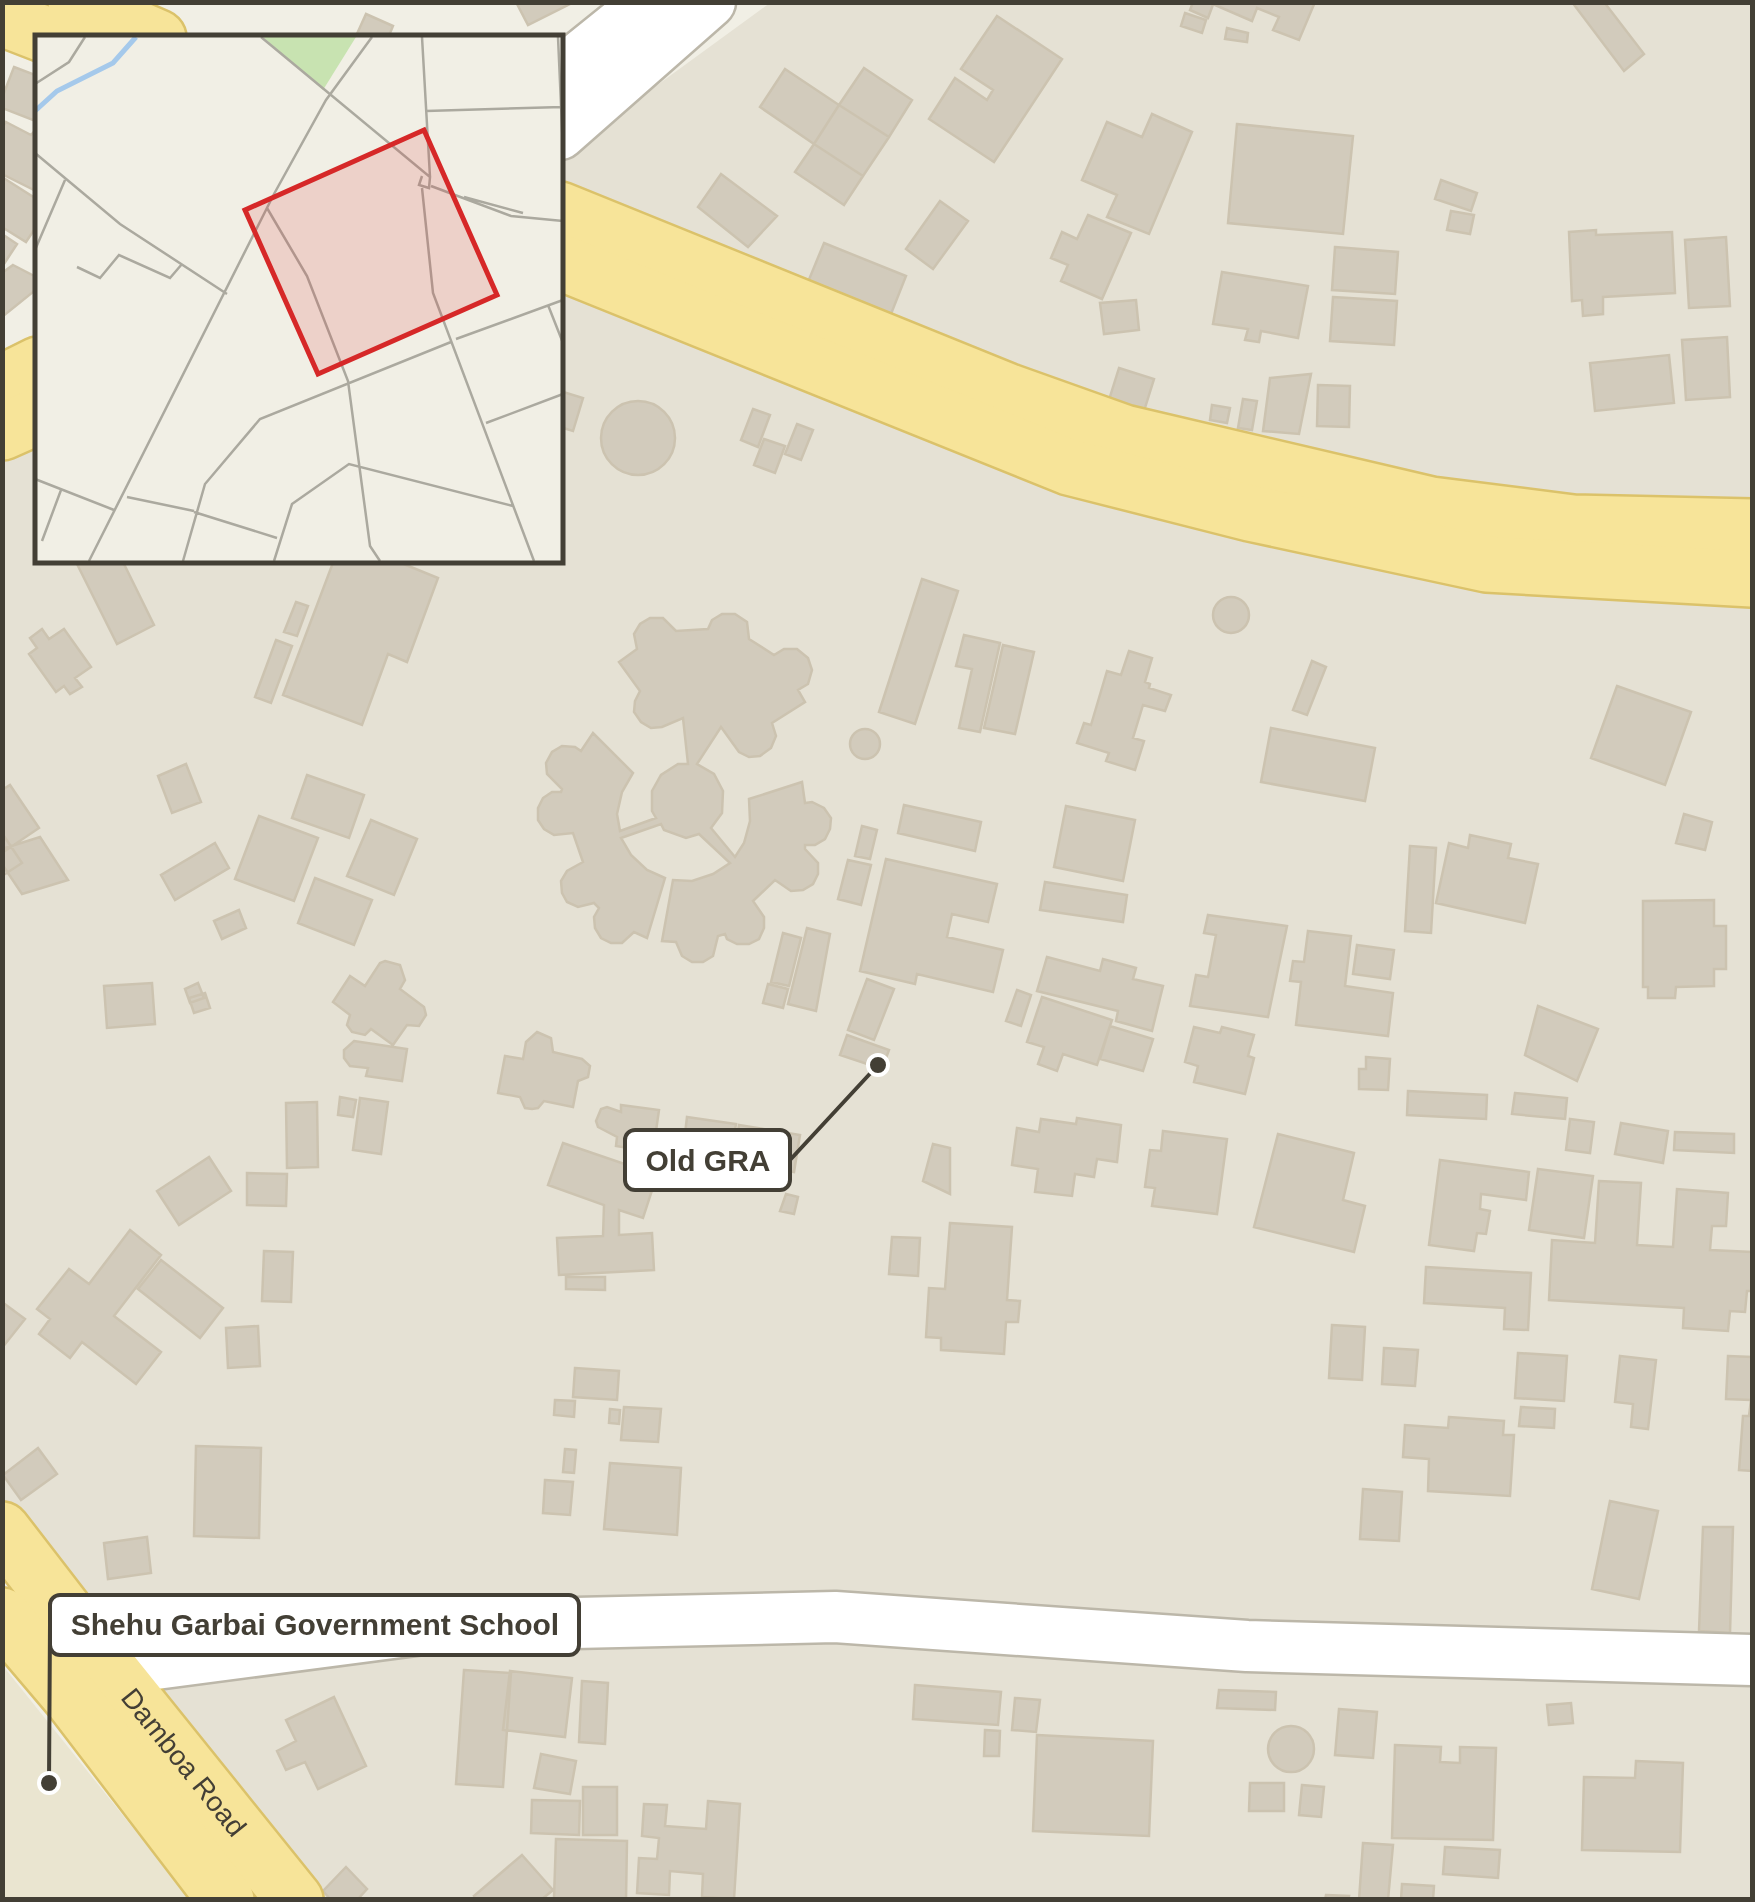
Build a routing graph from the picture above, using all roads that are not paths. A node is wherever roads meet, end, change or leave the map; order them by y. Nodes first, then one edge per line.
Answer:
1 (76, 2) edge
2 (648, 2) edge
3 (710, 2) edge
4 (2, 18) edge
5 (46, 35) edge
6 (151, 35) edge
7 (562, 71) edge
8 (562, 132) edge
9 (562, 211) edge
10 (562, 263) edge
11 (35, 366) edge
12 (2, 382) edge
13 (35, 417) edge
14 (2, 432) edge
15 (1752, 527) edge
16 (1752, 579) edge
17 (2, 1530) edge
18 (2, 1616) edge
19 (1752, 1660) edge
20 (90, 1683) junction
21 (226, 1900) edge
22 (295, 1900) edge

1 - 6 main road
2 - 7 street
3 - 8 street
4 - 5 main road
9 - 15 main road
10 - 16 main road
11 - 12 main road
13 - 14 main road
17 - 20 main road, Damboa Road
18 - 20 main road, Damboa Road
19 - 20 street
20 - 21 main road, Damboa Road
20 - 22 main road, Damboa Road

